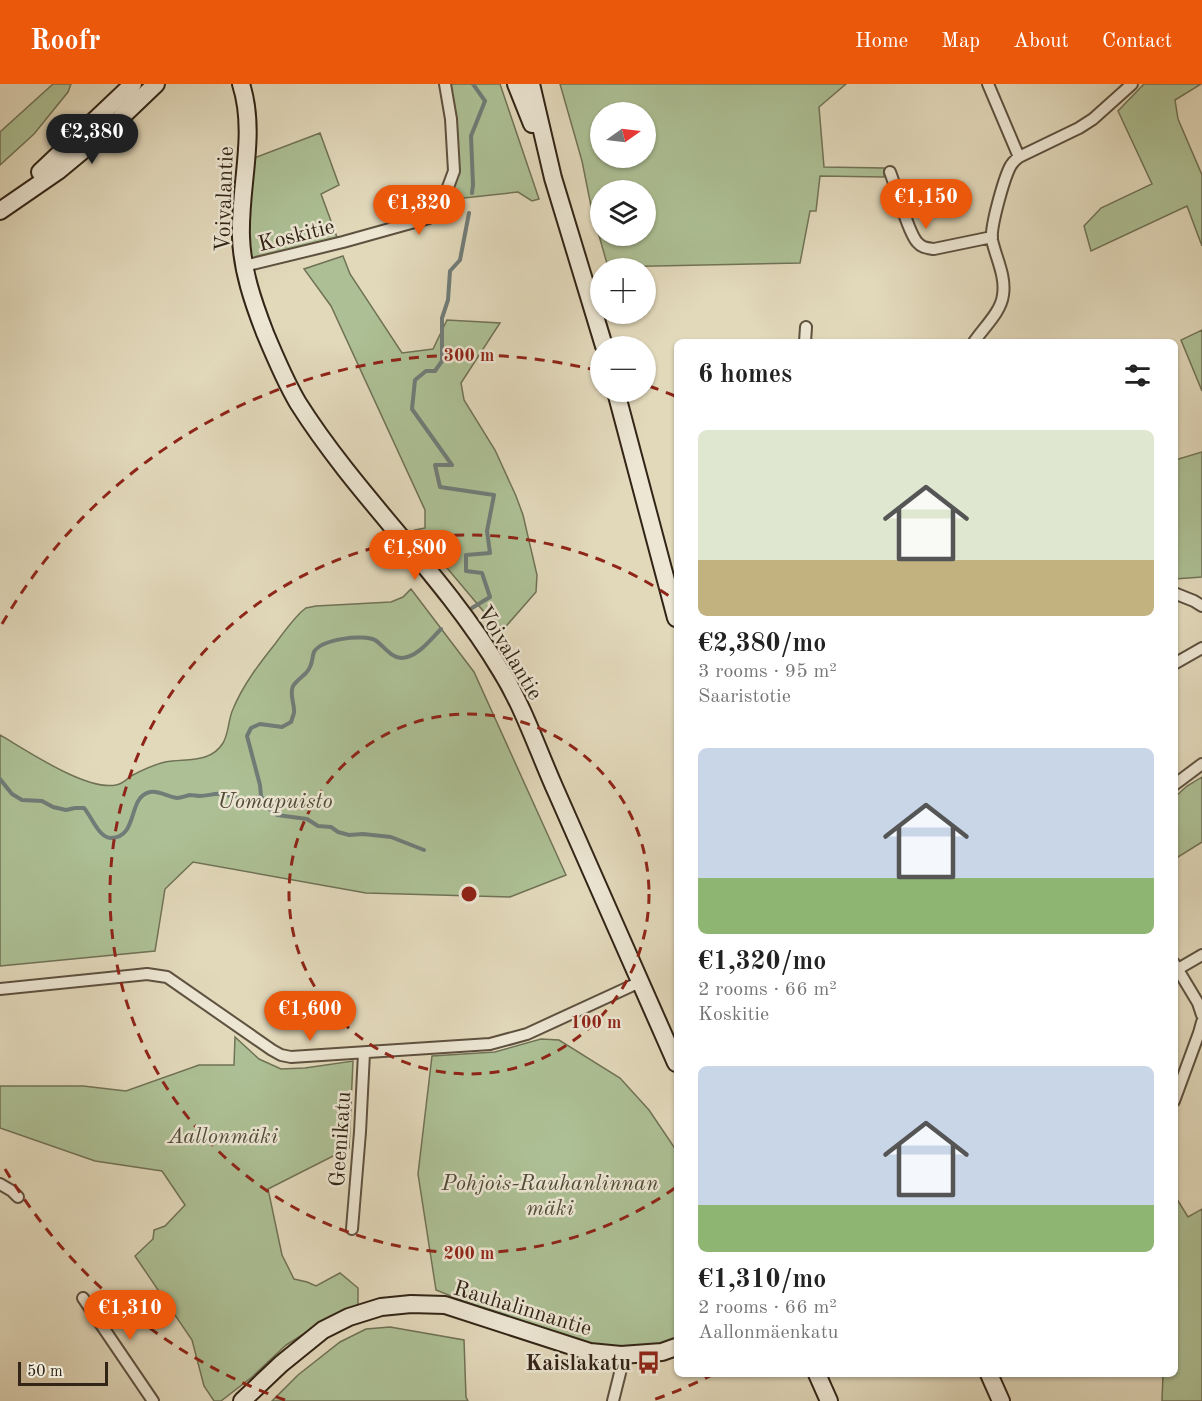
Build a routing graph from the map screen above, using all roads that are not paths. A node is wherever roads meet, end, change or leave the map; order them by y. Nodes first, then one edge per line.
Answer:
1 (133, 84) edge
2 (156, 84) edge
3 (241, 84) edge
4 (445, 84) edge
5 (516, 84) edge
6 (531, 84) edge
7 (988, 84) edge
8 (1132, 84) edge
9 (1019, 157) junction
10 (890, 172) dead end
11 (553, 178) junction
12 (0, 210) edge
13 (992, 237) junction
14 (244, 266) junction
15 (806, 327) dead end
16 (601, 336) edge
17 (805, 339) edge
18 (976, 339) edge
19 (619, 402) edge
20 (1178, 595) edge
21 (1202, 606) edge
22 (674, 610) edge
23 (1202, 648) edge
24 (1178, 662) edge
25 (1202, 764) edge
26 (1178, 782) edge
27 (1202, 955) edge
28 (1178, 965) edge
29 (1178, 969) edge
30 (640, 982) junction
31 (0, 989) edge
32 (1202, 1015) edge
33 (1202, 1022) edge
34 (364, 1053) junction
35 (674, 1058) edge
36 (1178, 1090) edge
37 (0, 1184) edge
38 (18, 1197) dead end
39 (352, 1229) dead end
40 (83, 1298) dead end
41 (674, 1348) edge
42 (621, 1355) junction
43 (818, 1377) edge
44 (990, 1377) edge
45 (153, 1401) edge
46 (242, 1401) edge
47 (613, 1401) edge
48 (829, 1401) edge
49 (1001, 1401) edge

1 - 12 street
2 - 12 street
3 - 14 street, Voivalantie
4 - 14 street, Koskitie
5 - 11 street
6 - 11 street
7 - 9 street
8 - 9 street
9 - 13 street
10 - 13 street
11 - 16 street
13 - 18 street
14 - 30 street, Voivalantie
15 - 17 street
19 - 22 street
20 - 21 street
23 - 24 street
25 - 26 street
27 - 28 street
29 - 32 street
30 - 34 street
30 - 35 street, Voivalantie
31 - 34 street
33 - 36 street
34 - 39 street, Geenikatu
37 - 38 street
40 - 45 street
41 - 42 street, Rauhalinnantie
42 - 46 street, Rauhalinnantie
42 - 47 street
43 - 48 street
44 - 49 street

